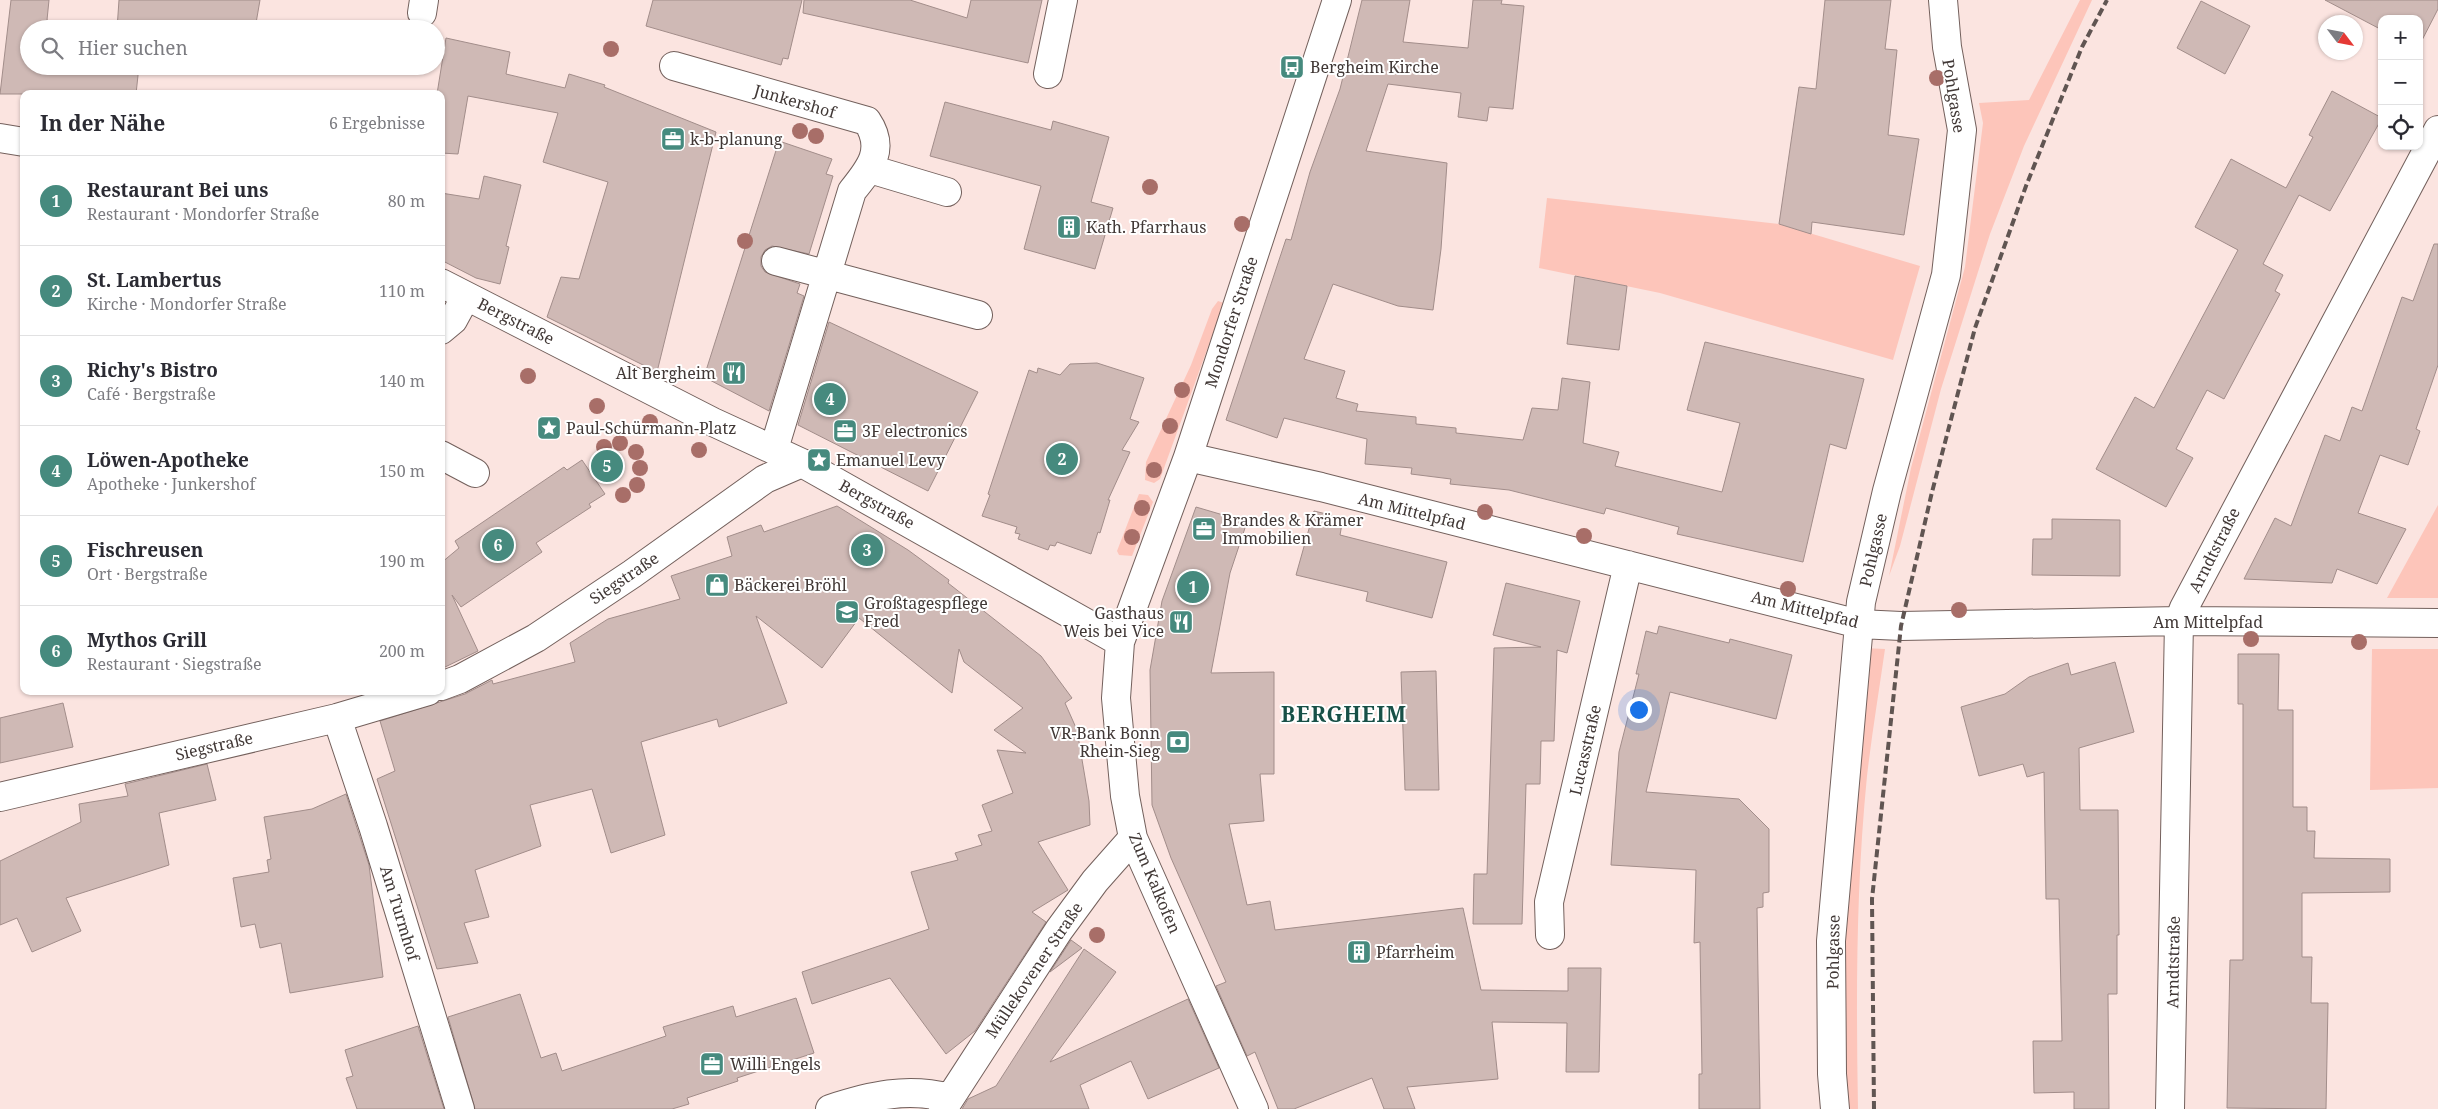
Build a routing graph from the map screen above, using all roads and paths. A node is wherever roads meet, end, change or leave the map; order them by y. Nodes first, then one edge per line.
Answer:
1 (1063, 0) edge
2 (1337, 0) edge
3 (1943, 0) edge
4 (674, 66) dead end
5 (1048, 74) dead end
6 (2438, 130) edge
7 (0, 138) edge
8 (20, 141) edge
9 (870, 169) junction
10 (947, 192) dead end
11 (776, 261) dead end
12 (826, 274) junction
13 (445, 285) edge
14 (466, 296) junction
15 (978, 315) dead end
16 (445, 327) edge
17 (774, 449) junction
18 (445, 457) edge
19 (1188, 457) junction
20 (802, 463) junction
21 (476, 472) dead end
22 (1628, 565) junction
23 (2180, 622) junction
24 (2438, 623) edge
25 (1859, 624) junction
26 (1120, 642) junction
27 (445, 685) edge
28 (415, 695) edge
29 (337, 718) junction
30 (0, 797) edge
31 (1134, 838) junction
32 (1550, 935) dead end
33 (946, 1103) edge
34 (460, 1109) edge
35 (830, 1109) edge
36 (1254, 1109) edge
37 (1835, 1109) edge
38 (2170, 1109) edge

1 - 5 street
2 - 19 street, Mondorfer Straße
3 - 25 street, Pohlgasse
4 - 9 street, Junkershof
6 - 23 street, Arndtstraße
7 - 8 street
9 - 10 street
9 - 12 street, Junkershof
11 - 12 street
12 - 15 street
12 - 17 street, Junkershof
13 - 14 street, Bergstraße
14 - 16 street
14 - 17 street, Bergstraße
17 - 20 street, Bergstraße
18 - 21 street
19 - 22 street, Am Mittelpfad
19 - 26 street, Mondorfer Straße
20 - 26 street, Bergstraße
20 - 27 street, Siegstraße
22 - 25 street, Am Mittelpfad
22 - 32 street, Lucasstraße
23 - 24 street, Am Mittelpfad
23 - 25 street, Am Mittelpfad
23 - 38 street, Arndtstraße
25 - 37 street, Pohlgasse
26 - 31 street, Zum Kalkofen
28 - 29 street, Siegstraße
29 - 30 street, Siegstraße
29 - 34 street, Am Turmhof
31 - 33 street, Müllekovener Straße
31 - 36 street, Zum Kalkofen
33 - 35 street

